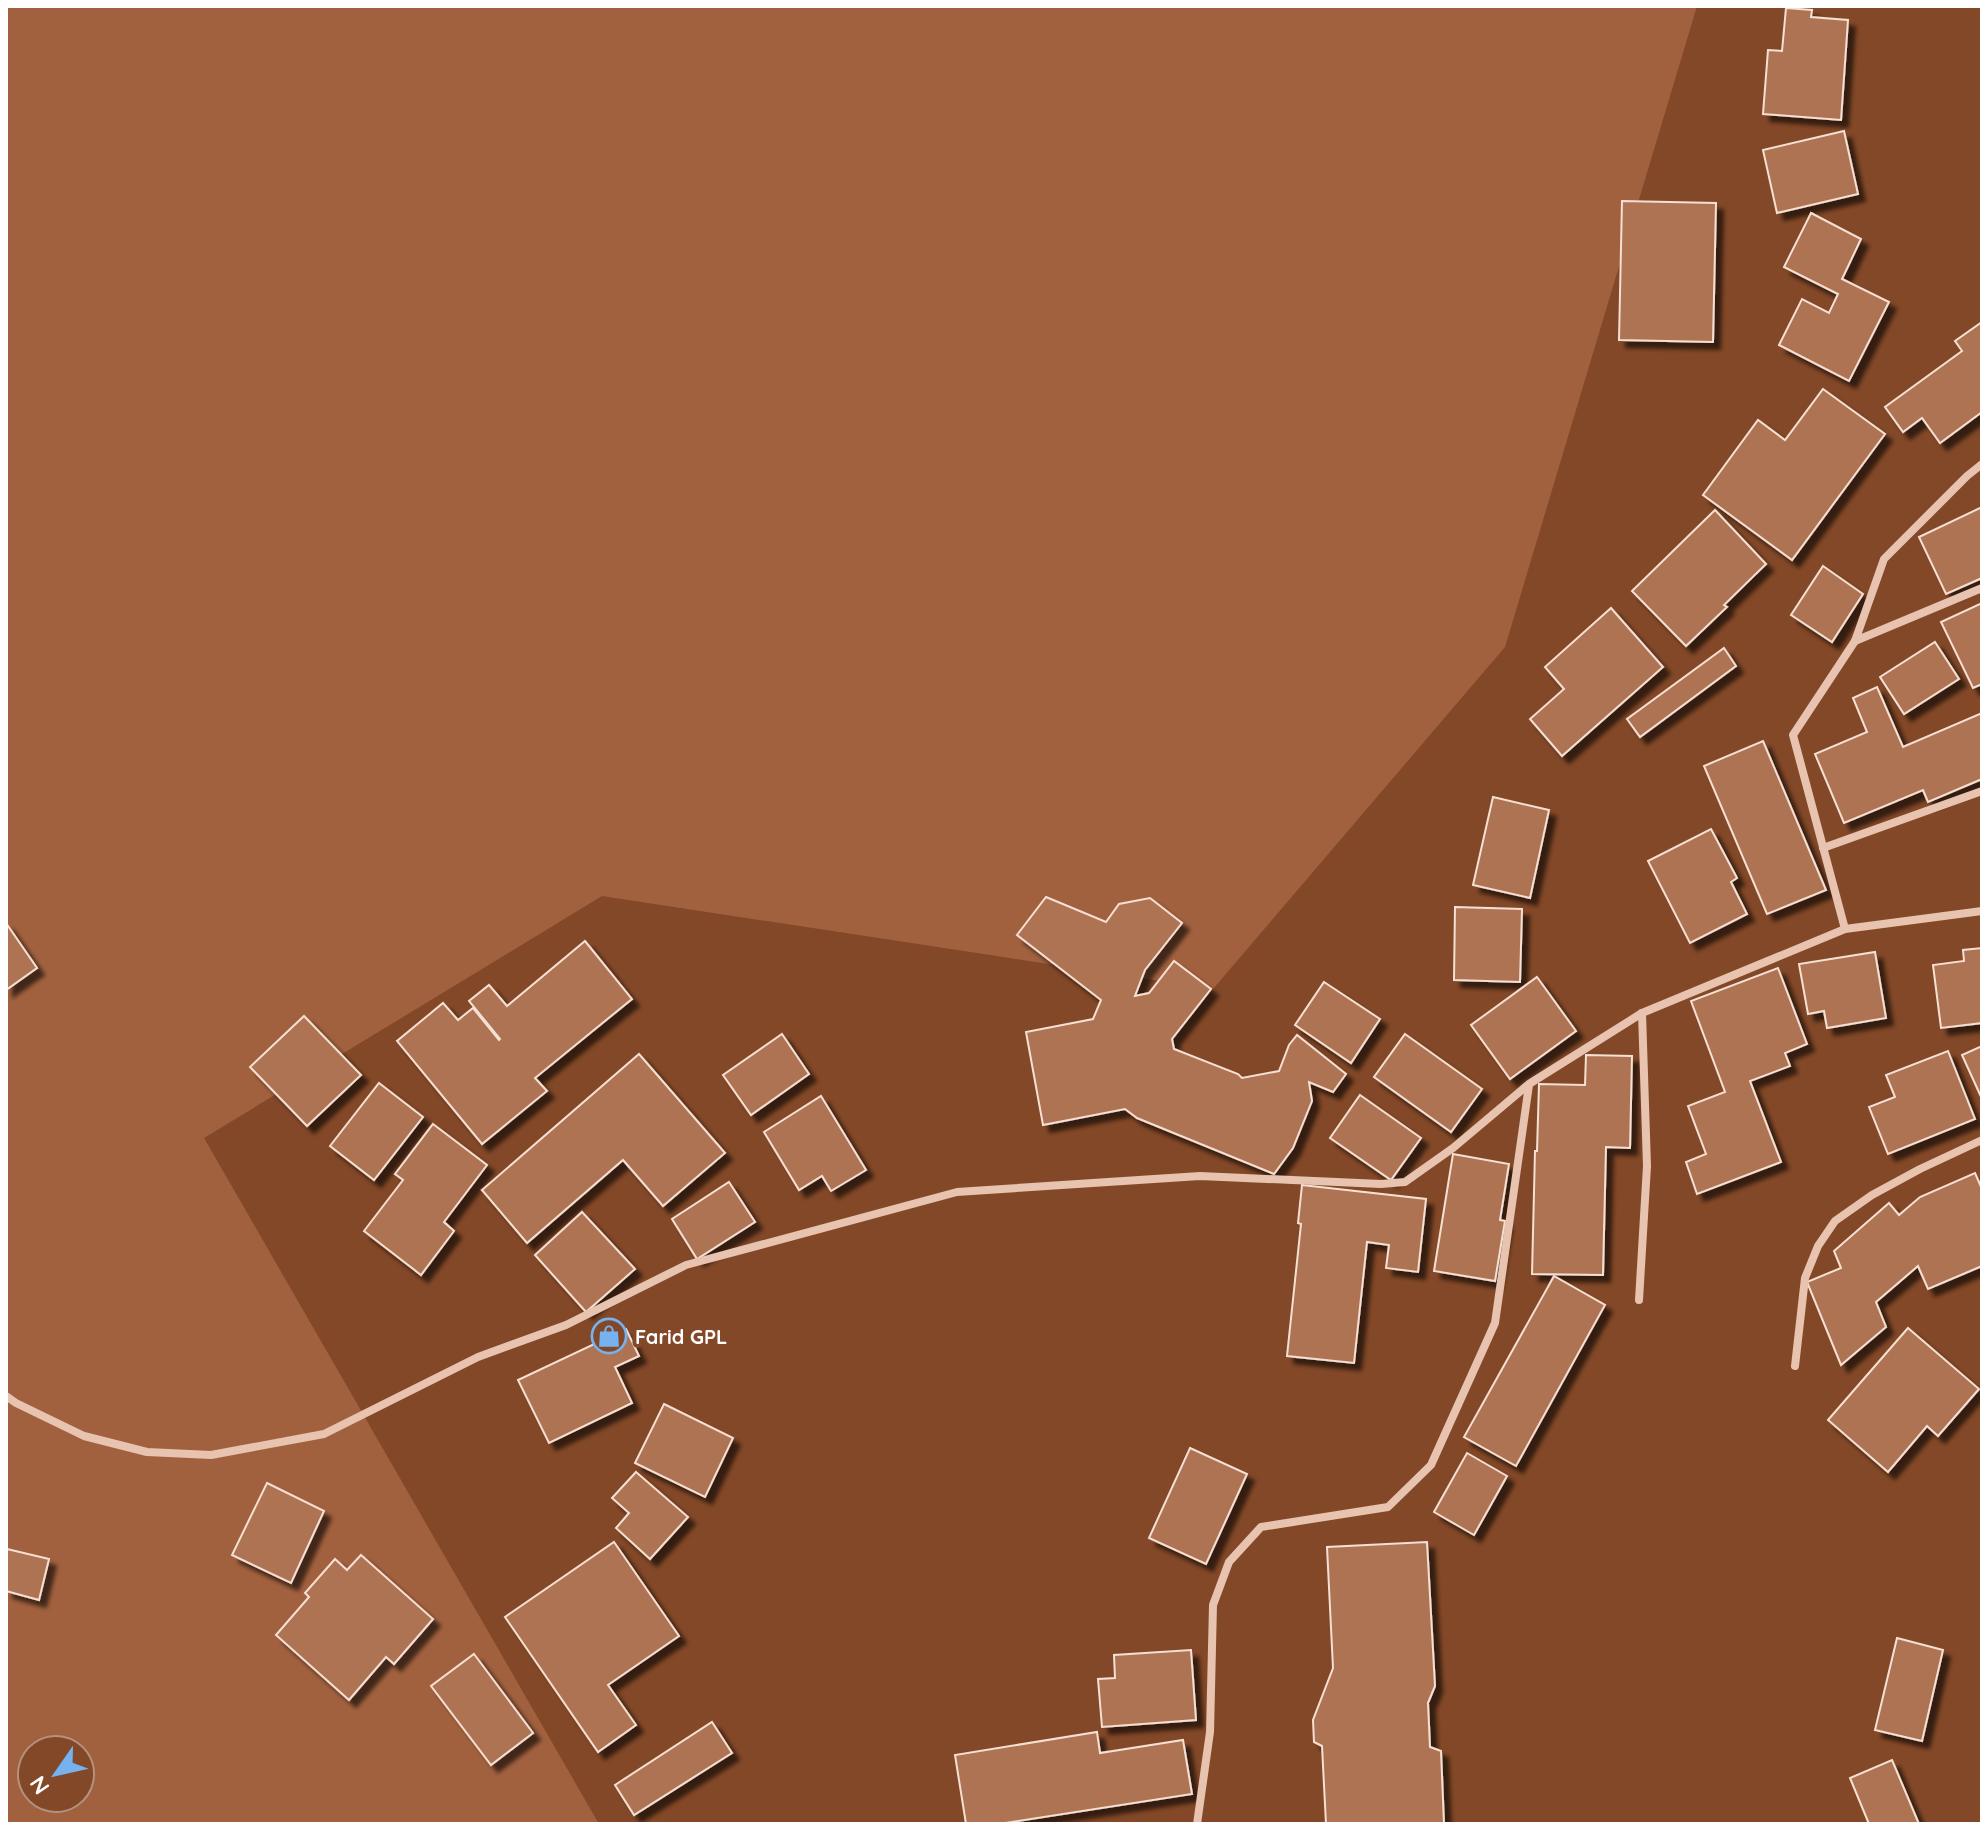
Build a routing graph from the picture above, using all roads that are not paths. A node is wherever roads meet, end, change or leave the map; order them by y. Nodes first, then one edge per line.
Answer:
1 (1982, 464) edge
2 (1982, 588) edge
3 (1855, 641) junction
4 (1982, 791) edge
5 (1823, 848) junction
6 (1982, 911) edge
7 (1845, 929) junction
8 (1642, 1013) junction
9 (1529, 1084) junction
10 (1982, 1140) edge
11 (1639, 1300) dead end
12 (1795, 1366) dead end
13 (6, 1396) edge
14 (1197, 1824) edge

1 - 3 street
2 - 3 street
3 - 5 street
4 - 5 street
5 - 7 street
6 - 7 street
7 - 8 street
8 - 9 street
8 - 11 street
9 - 13 street
9 - 14 street
10 - 12 street

